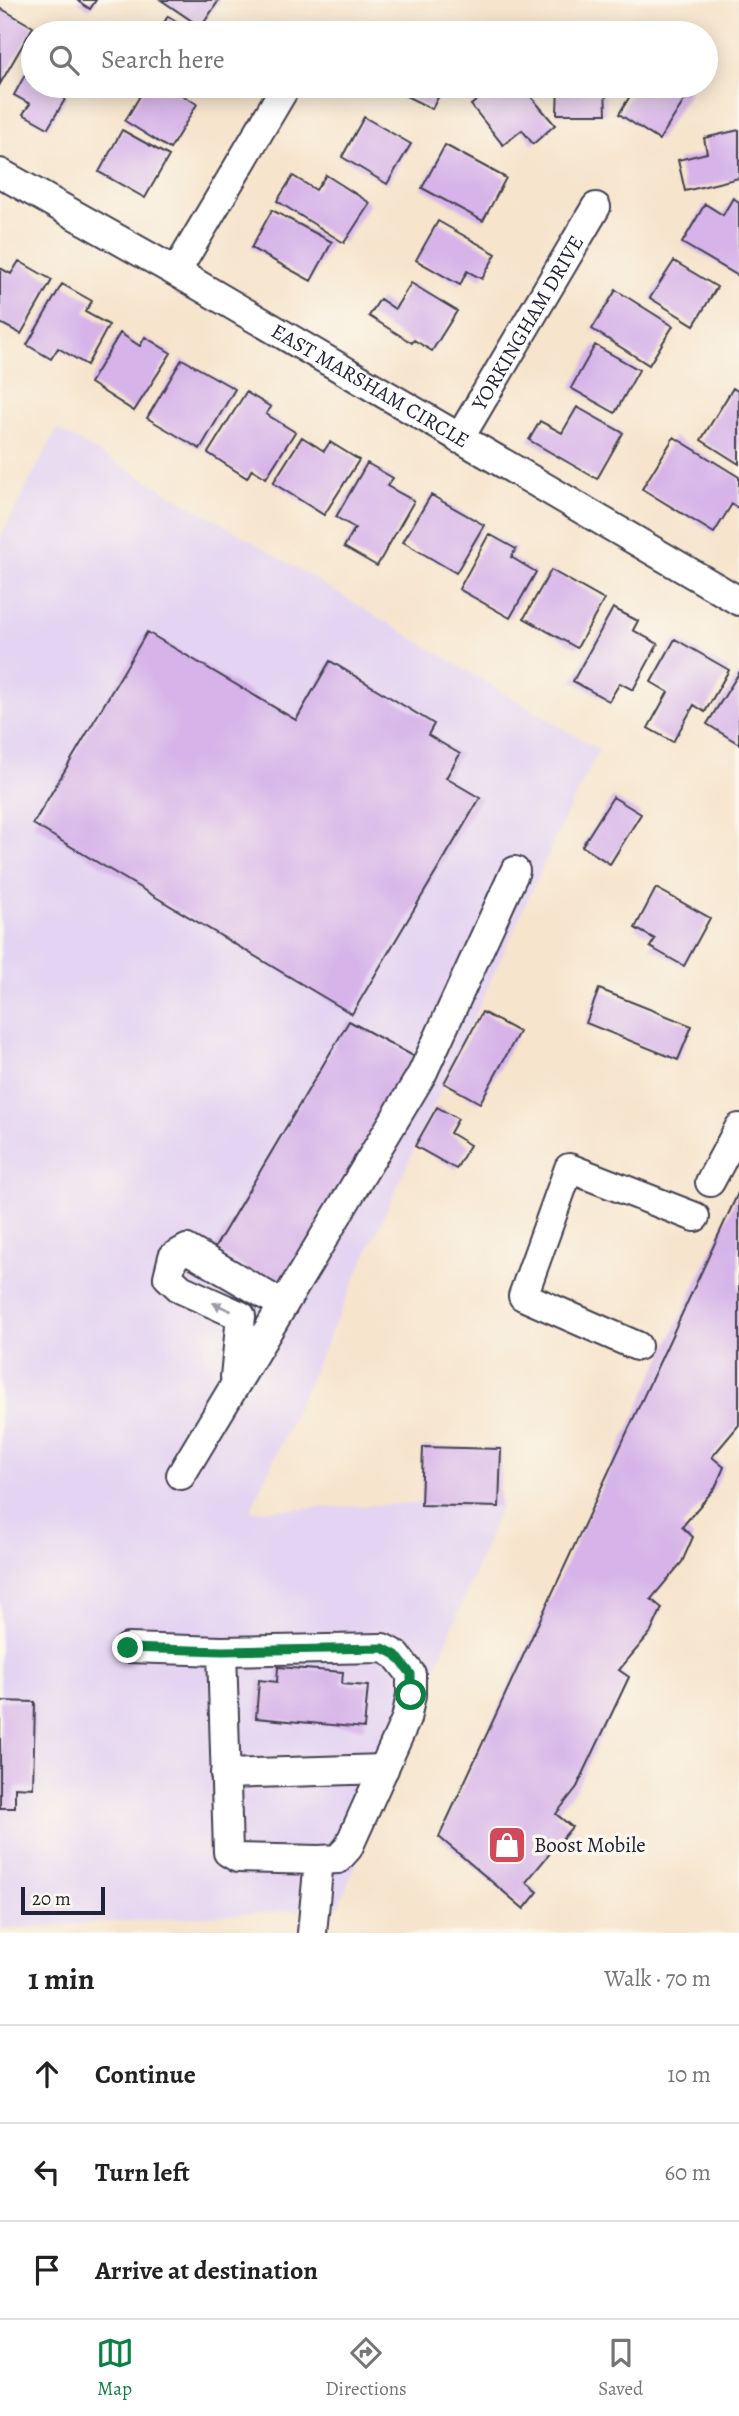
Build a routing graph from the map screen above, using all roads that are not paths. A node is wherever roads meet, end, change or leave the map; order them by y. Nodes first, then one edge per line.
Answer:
1 (279, 98) edge
2 (0, 173) edge
3 (596, 207) dead end
4 (176, 272) junction
5 (459, 439) junction
6 (739, 601) edge
7 (515, 871) dead end
8 (739, 1128) edge
9 (710, 1182) dead end
10 (695, 1217) dead end
11 (283, 1305) junction
12 (638, 1346) dead end
13 (234, 1387) junction
14 (181, 1475) dead end
15 (128, 1648) dead end
16 (222, 1651) junction
17 (384, 1769) junction
18 (225, 1774) junction
19 (319, 1860) junction
20 (312, 1933) edge

1 - 4 street
2 - 4 street, EAST MARSHAM CIRCLE
3 - 5 street, YORKINGHAM DRIVE
4 - 5 street, EAST MARSHAM CIRCLE
5 - 6 street, EAST MARSHAM CIRCLE
7 - 11 street
8 - 9 street
10 - 12 street
11 - 13 street
13 -> 11 street
13 - 14 street
15 - 16 street
16 - 17 street
16 - 18 street
17 - 18 street
17 - 19 street
18 - 19 street
19 - 20 street

